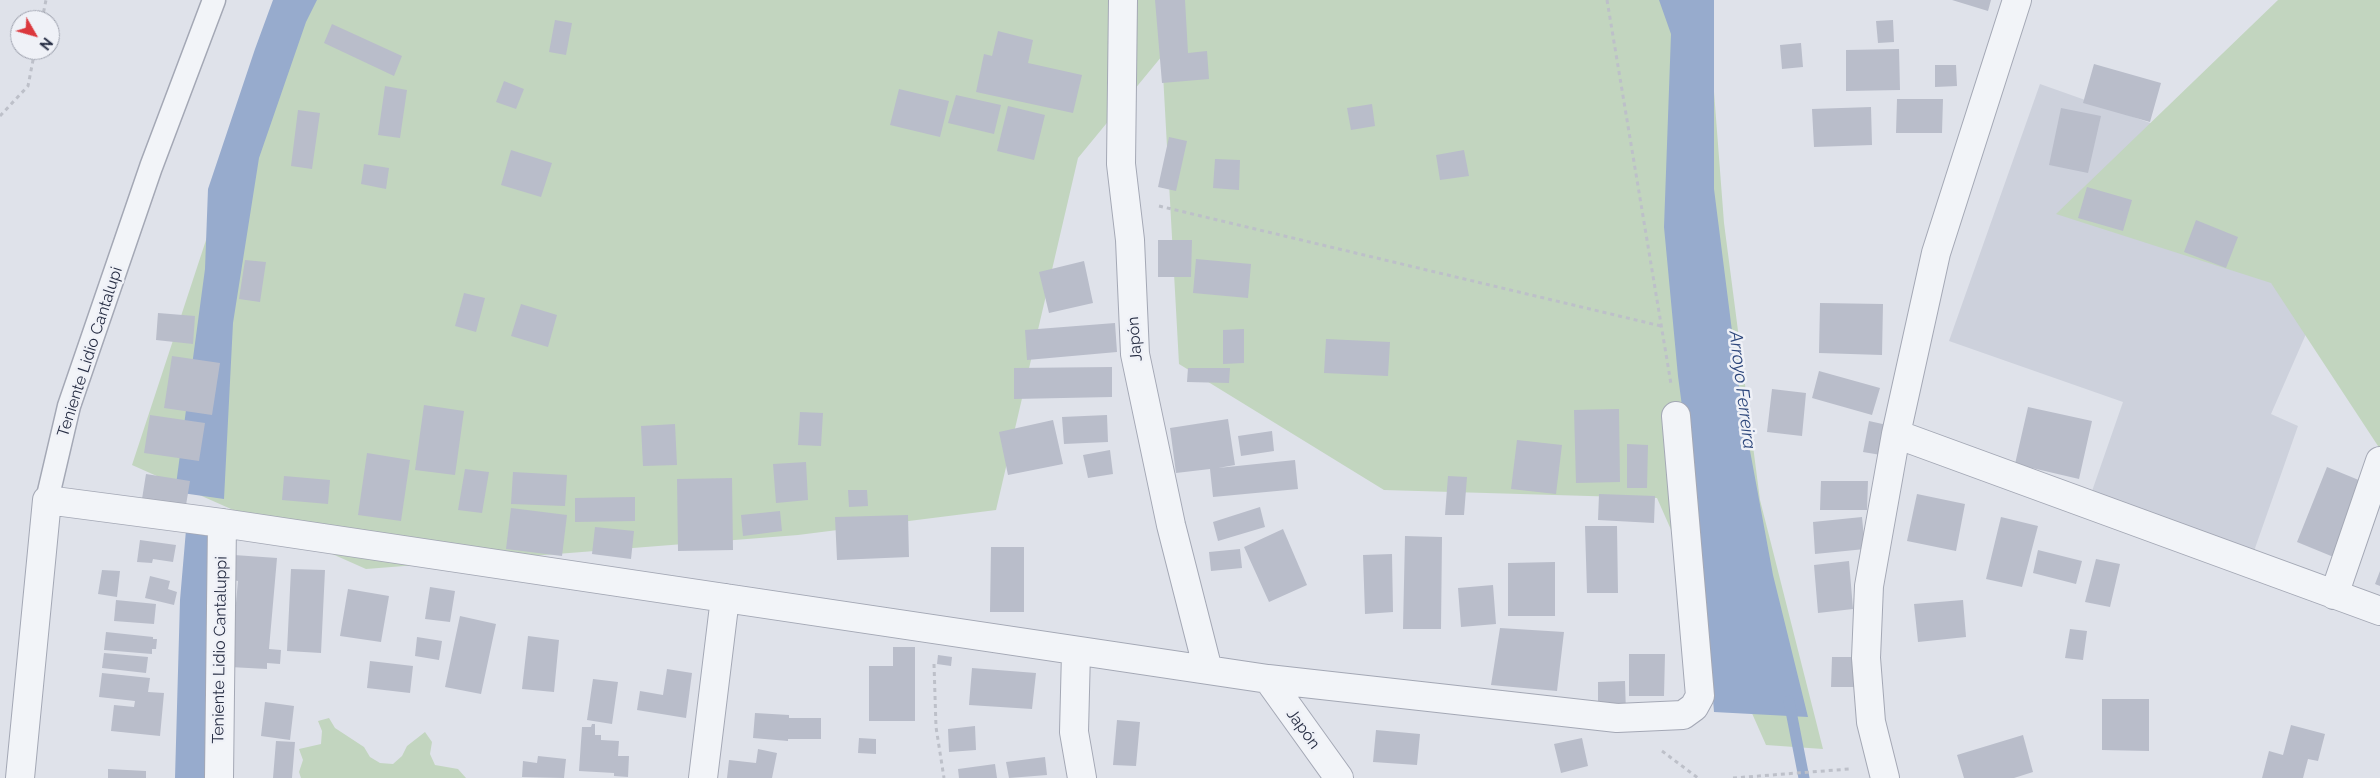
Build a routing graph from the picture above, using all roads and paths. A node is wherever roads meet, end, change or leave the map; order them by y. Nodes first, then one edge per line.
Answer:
1 (214, 0) edge
2 (1122, 0) edge
3 (1608, 0) edge
4 (2017, 0) edge
5 (33, 60) edge
6 (0, 116) edge
7 (1125, 197) junction
8 (1661, 326) junction
9 (1676, 416) joint
10 (1896, 434) junction
11 (2380, 461) edge
12 (47, 500) junction
13 (222, 522) junction
14 (2334, 596) junction
15 (725, 598) junction
16 (2380, 611) edge
17 (934, 630) junction
18 (1076, 652) junction
19 (1208, 670) junction
20 (1268, 679) junction
21 (1842, 770) dead end
22 (20, 778) edge
23 (218, 778) edge
24 (702, 778) edge
25 (944, 778) edge
26 (1082, 778) edge
27 (1339, 778) edge
28 (1733, 778) edge
29 (1885, 778) edge

1 - 12 lane, Teniente Lidio Cantalupi
2 - 7 street, Japón
3 - 8 path
4 - 10 street
5 - 6 path
7 - 8 path
7 - 19 street, Japón
8 - 9 path
9 - 20 street
10 - 14 street
10 - 29 street
11 - 14 street
12 - 13 street
12 - 22 street, Teniente Lidio Cantalupi
13 - 15 street
13 - 23 street, Teniente Lidio Cantaluppi
14 - 16 street
15 - 17 street
15 - 24 street
17 - 18 street
17 - 25 path
18 - 19 street
18 - 26 street
19 - 20 street
20 - 27 street, Japón
21 - 28 path

